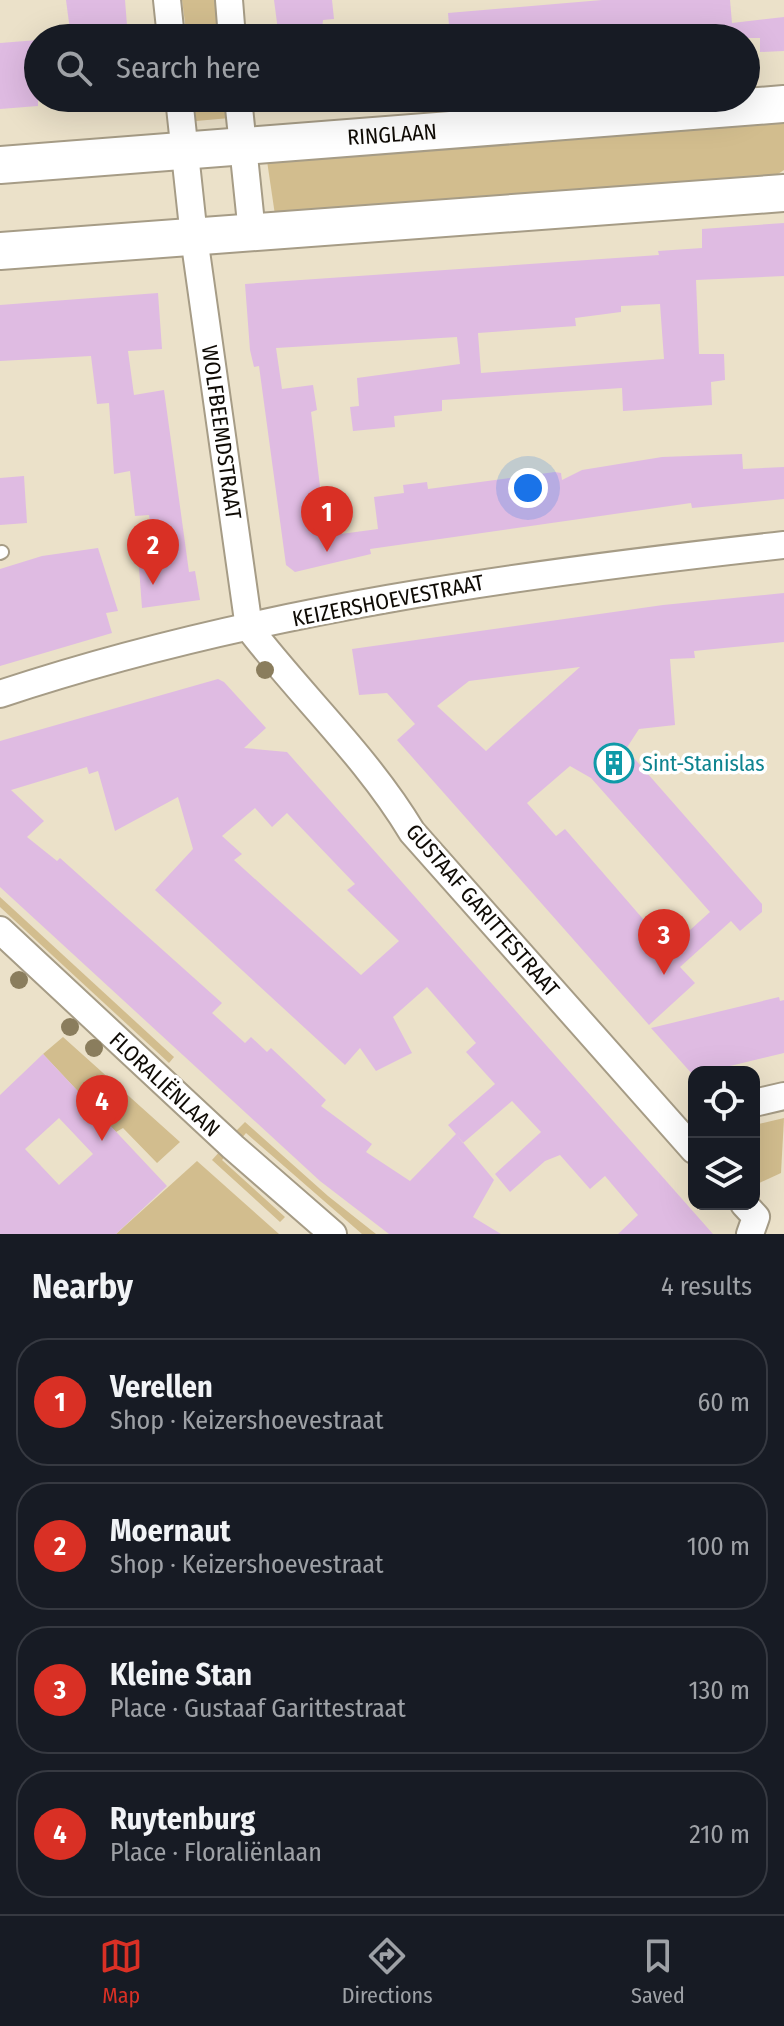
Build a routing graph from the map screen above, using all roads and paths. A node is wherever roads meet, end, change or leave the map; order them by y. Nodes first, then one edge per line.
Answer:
1 (167, 0) edge
2 (229, 0) edge
3 (170, 24) edge
4 (231, 24) edge
5 (784, 104) edge
6 (760, 106) edge
7 (180, 112) edge
8 (239, 112) edge
9 (678, 112) edge
10 (243, 145) junction
11 (184, 149) junction
12 (0, 165) edge
13 (784, 193) edge
14 (252, 233) junction
15 (194, 237) junction
16 (0, 251) edge
17 (784, 545) edge
18 (249, 628) junction
19 (0, 694) edge
20 (0, 930) edge
21 (784, 1096) edge
22 (760, 1102) edge
23 (684, 1124) edge
24 (333, 1234) edge

1 - 3 street
2 - 4 street
5 - 6 street, RINGLAAN
7 - 11 street, WOLFBEEMDSTRAAT
8 - 10 street
9 - 10 street, RINGLAAN
10 - 11 street, RINGLAAN
10 - 14 street
11 - 12 street, RINGLAAN
11 - 15 street, WOLFBEEMDSTRAAT
13 - 14 street
14 - 15 street
15 - 16 street
15 - 18 street, WOLFBEEMDSTRAAT
17 - 18 street, KEIZERSHOEVESTRAAT
18 - 19 street, KEIZERSHOEVESTRAAT
18 - 23 street, GUSTAAF GARITTESTRAAT
20 - 24 street, FLORALIËNLAAN
21 - 22 street

